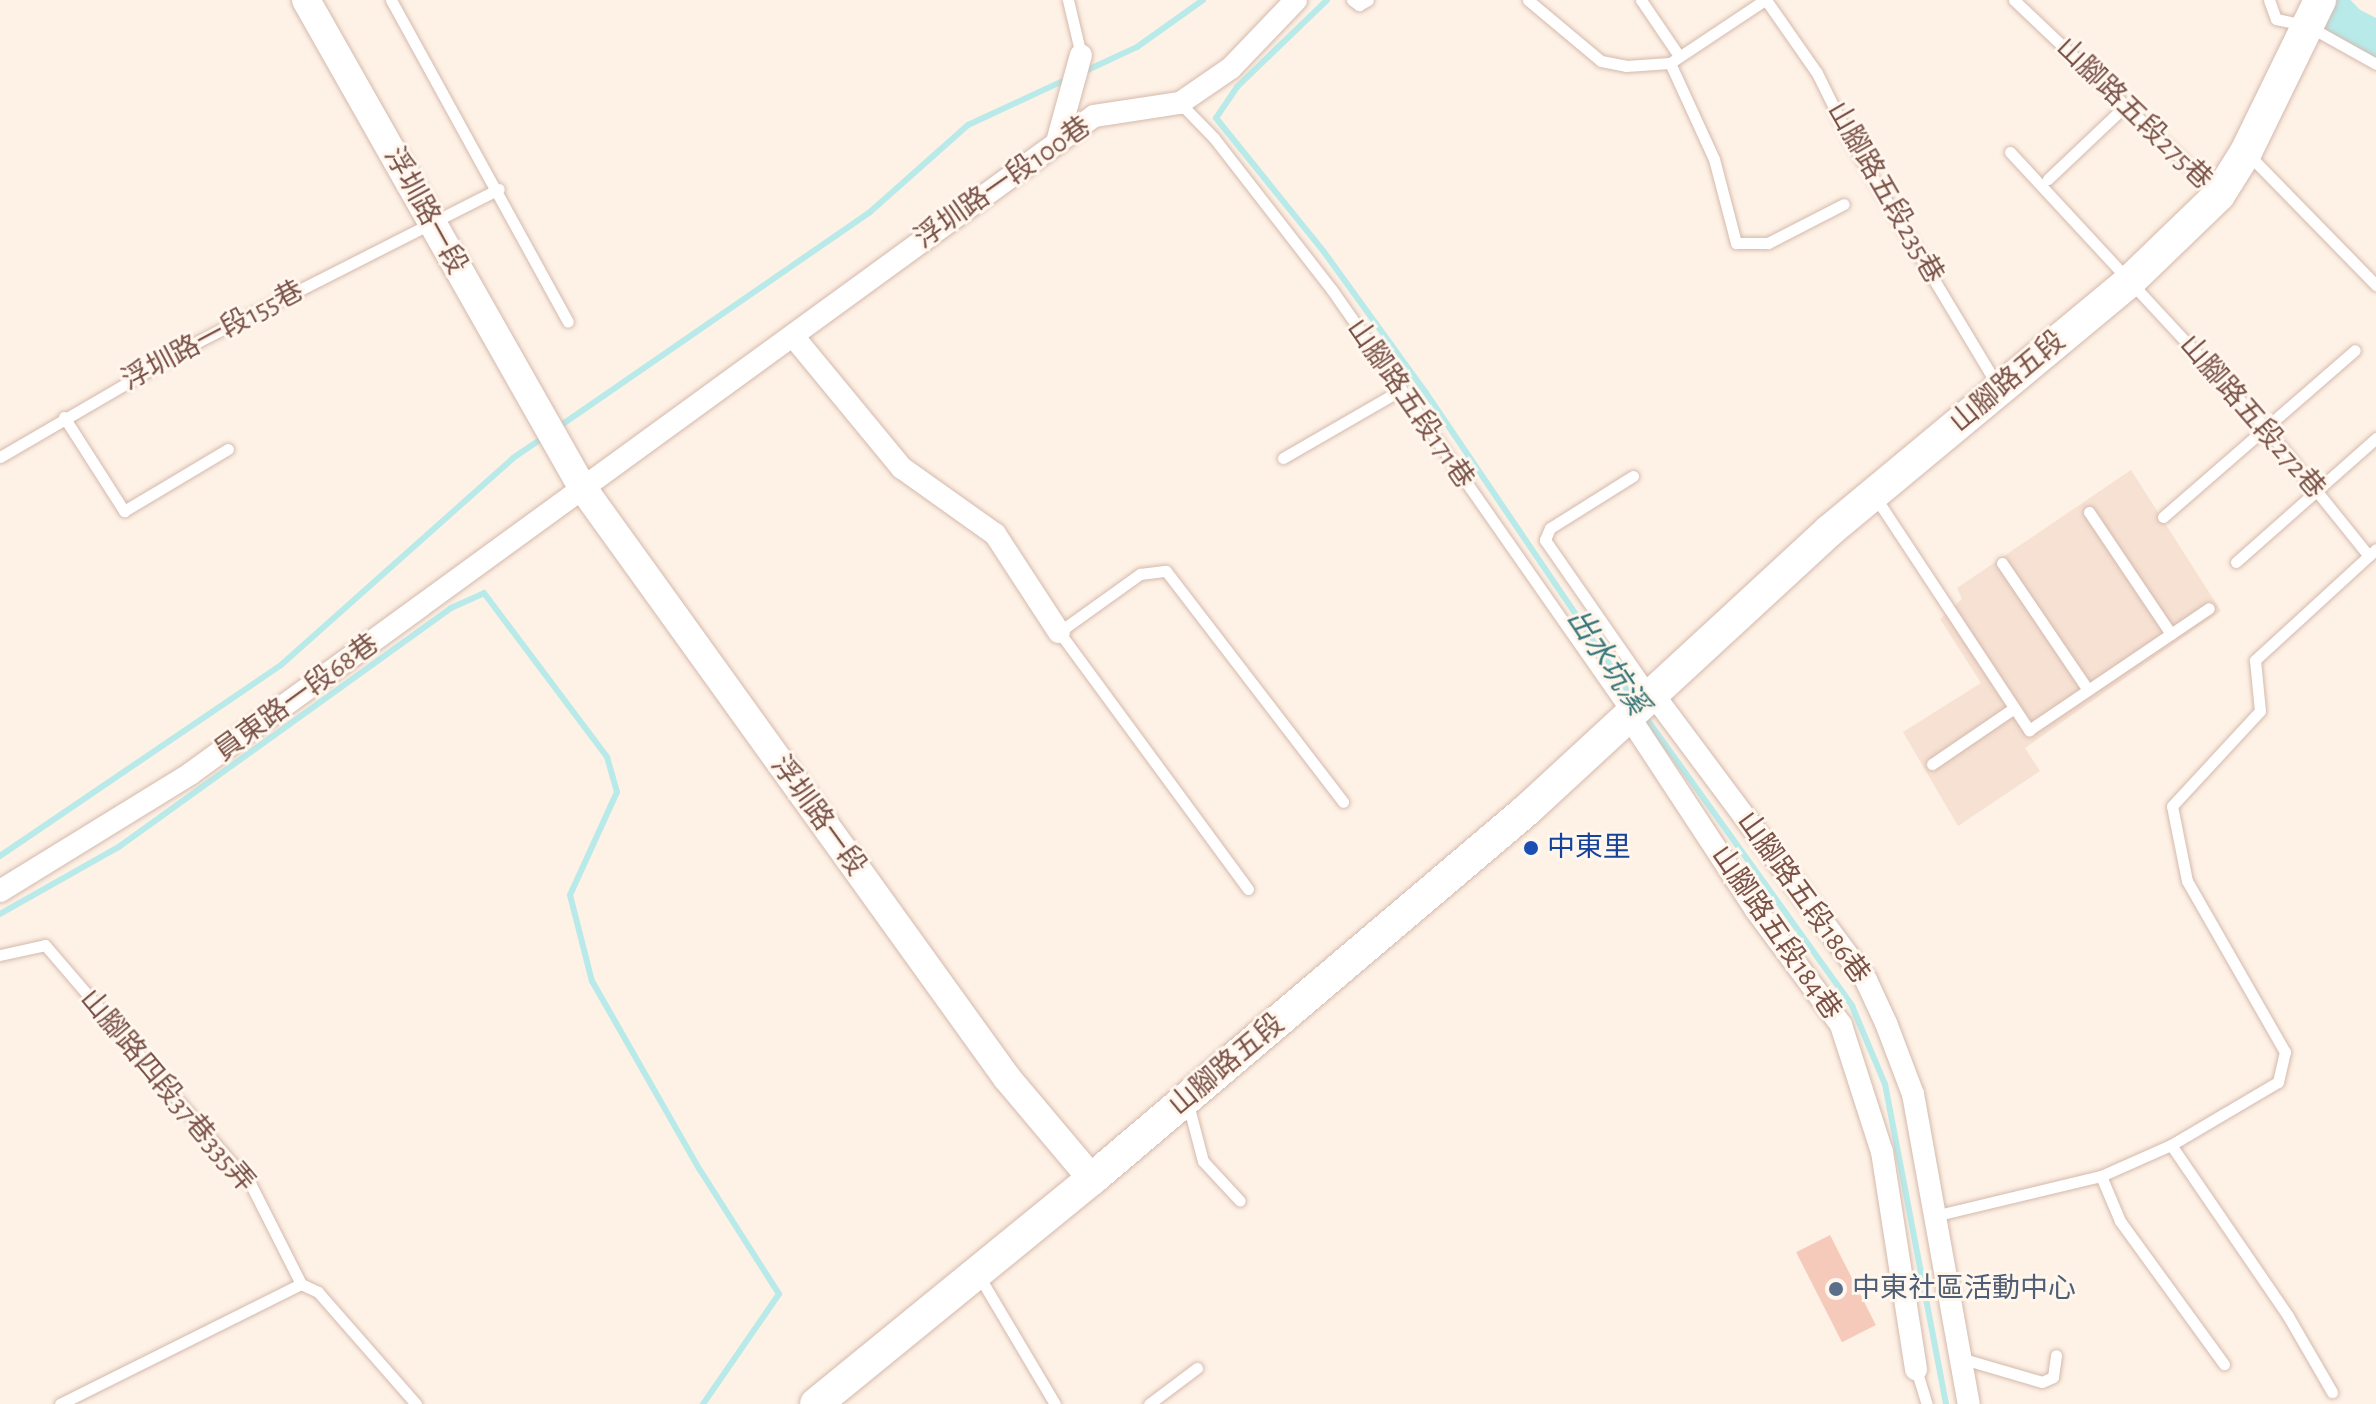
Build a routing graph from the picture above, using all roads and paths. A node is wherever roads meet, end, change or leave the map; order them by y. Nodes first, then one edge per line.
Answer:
1 (306, 0) edge
2 (391, 0) edge
3 (1084, 0) edge
4 (1296, 0) edge
5 (1352, 0) edge
6 (1368, 0) edge
7 (1528, 0) edge
8 (1641, 0) edge
9 (1766, 0) edge
10 (2014, 0) edge
11 (2269, 0) edge
12 (1070, 4) edge
13 (2314, 13) edge
14 (1081, 55) joint
15 (1674, 59) junction
16 (2376, 64) edge
17 (1180, 103) junction
18 (2126, 105) junction
19 (1057, 142) junction
20 (2010, 152) dead end
21 (2246, 152) junction
22 (2048, 179) dead end
23 (499, 189) junction
24 (2219, 195) junction
25 (1844, 204) dead end
26 (431, 223) junction
27 (2131, 280) junction
28 (2376, 285) edge
29 (568, 322) dead end
30 (793, 336) junction
31 (2355, 350) dead end
32 (1999, 389) junction
33 (1399, 391) junction
34 (64, 417) junction
35 (2266, 428) junction
36 (2376, 438) edge
37 (228, 449) dead end
38 (0, 457) edge
39 (1283, 458) dead end
40 (1633, 476) dead end
41 (582, 487) junction
42 (2316, 491) junction
43 (1873, 494) junction
44 (2089, 512) dead end
45 (2163, 517) dead end
46 (2373, 553) edge
47 (2236, 562) dead end
48 (2002, 563) dead end
49 (2209, 608) dead end
50 (1059, 632) junction
51 (2171, 634) junction
52 (2088, 690) junction
53 (1653, 694) junction
54 (2014, 708) junction
55 (1628, 715) junction
56 (1932, 764) dead end
57 (1343, 802) dead end
58 (1248, 889) dead end
59 (0, 891) edge
60 (0, 955) edge
61 (1186, 1099) junction
62 (2171, 1145) junction
63 (2101, 1176) junction
64 (1092, 1179) junction
65 (1240, 1201) dead end
66 (1934, 1216) junction
67 (977, 1272) junction
68 (301, 1284) junction
69 (2056, 1355) dead end
70 (1960, 1357) junction
71 (2224, 1364) dead end
72 (1197, 1368) dead end
73 (1916, 1369) joint
74 (2332, 1392) dead end
75 (824, 1401) edge
76 (60, 1404) edge
77 (416, 1404) edge
78 (1055, 1404) edge
79 (1149, 1404) edge
80 (1927, 1404) edge
81 (1969, 1404) edge

1 - 26 street, 浮圳路一段
2 - 23 lane
3 - 12 lane
4 - 17 street, 浮圳路一段100巷
5 - 6 lane
7 - 15 lane
8 - 15 lane
9 - 15 lane
9 - 32 lane, 山腳路五段235巷
10 - 18 lane, 山腳路五段275巷
11 - 13 lane
12 - 14 lane
13 - 16 lane
13 - 21 main road, 山腳路五段
14 - 19 street
15 - 25 lane
17 - 19 street, 浮圳路一段100巷
17 - 33 lane, 山腳路五段171巷
18 - 22 lane
18 - 24 lane, 山腳路五段275巷
19 - 30 street, 浮圳路一段100巷
20 - 27 lane, 山腳路五段272巷
21 - 24 main road, 山腳路五段
21 - 28 lane
23 - 26 lane, 浮圳路一段155巷
23 - 29 lane
24 - 27 main road, 山腳路五段
26 - 34 lane, 浮圳路一段155巷
26 - 41 street, 浮圳路一段
27 - 32 main road, 山腳路五段
27 - 35 lane, 山腳路五段272巷
30 - 41 street, 浮圳路一段100巷
30 - 50 street
31 - 35 lane
32 - 43 main road, 山腳路五段
33 - 39 lane
33 - 55 lane, 山腳路五段171巷
34 - 37 lane
34 - 38 lane, 浮圳路一段155巷
35 - 42 lane, 山腳路五段272巷
35 - 45 lane
36 - 42 lane
40 - 53 lane
41 - 59 street, 員東路一段68巷
41 - 64 street, 浮圳路一段
42 - 46 lane, 山腳路五段272巷
42 - 47 lane
43 - 53 main road, 山腳路五段
43 - 54 lane
44 - 51 lane
46 - 62 lane
48 - 52 lane
49 - 51 lane
50 - 57 lane
50 - 58 lane
51 - 52 lane
52 - 54 lane
53 - 55 main road, 山腳路五段
53 - 66 street, 山腳路五段186巷
54 - 56 lane
55 - 61 main road, 山腳路五段
55 - 73 street, 山腳路五段184巷
60 - 68 lane, 山腳路四段37巷335弄
61 - 64 main road, 山腳路五段
61 - 65 lane
62 - 63 lane
62 - 74 lane
63 - 66 lane
63 - 71 lane
64 - 67 main road, 山腳路五段
66 - 70 street, 山腳路五段186巷
67 - 75 main road, 山腳路五段
67 - 78 lane
68 - 76 lane
68 - 77 lane
69 - 70 lane
70 - 81 street, 山腳路五段186巷
72 - 79 lane
73 - 80 lane, 山腳路五段184巷

